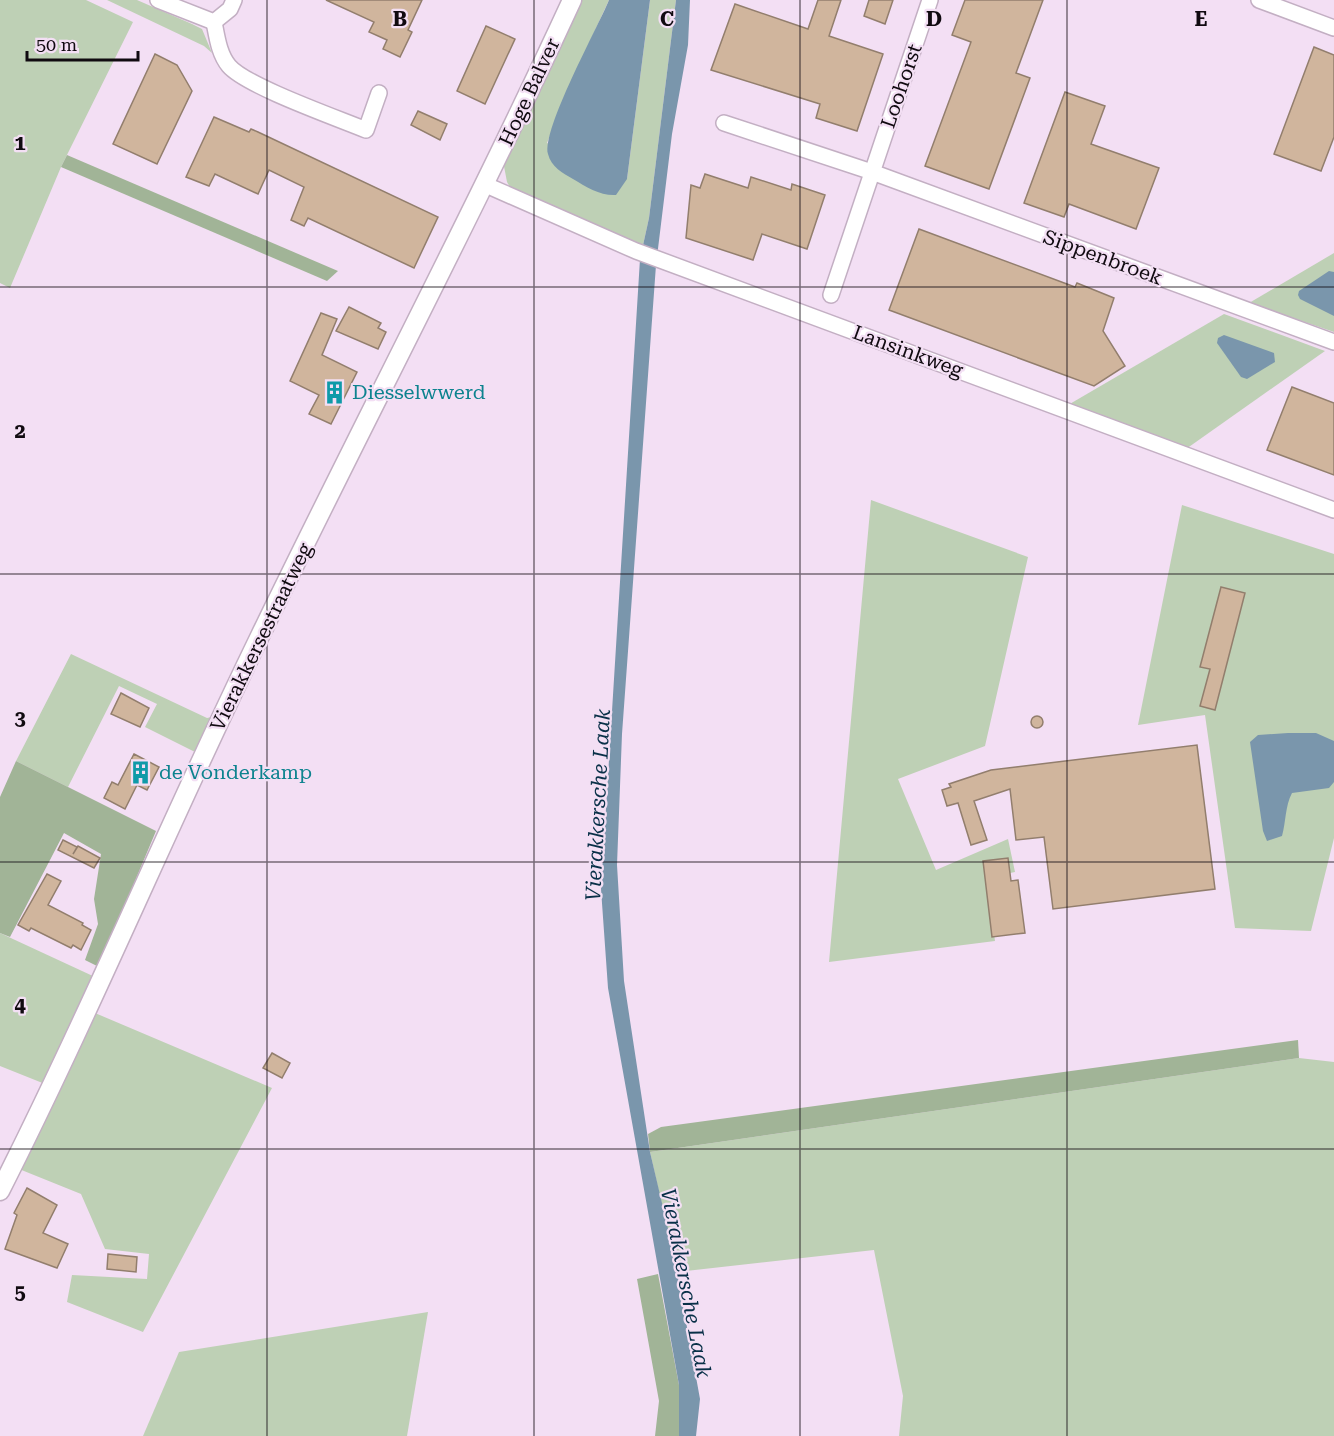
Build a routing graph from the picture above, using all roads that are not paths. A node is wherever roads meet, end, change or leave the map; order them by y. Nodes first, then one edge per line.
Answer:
1 (158, 0) edge
2 (234, 0) edge
3 (572, 0) edge
4 (930, 0) edge
5 (1259, 0) edge
6 (214, 22) junction
7 (1334, 28) edge
8 (379, 93) dead end
9 (724, 123) dead end
10 (872, 172) junction
11 (486, 184) junction
12 (831, 295) dead end
13 (1334, 342) edge
14 (1334, 510) edge
15 (0, 1191) edge

1 - 6 street
2 - 6 street
3 - 11 street, Hoge Balver
4 - 10 street, Loohorst
5 - 7 street
6 - 8 street
9 - 10 street
10 - 12 street, Loohorst
10 - 13 street, Sippenbroek
11 - 14 street, Lansinkweg
11 - 15 street, Vierakkersestraatweg

